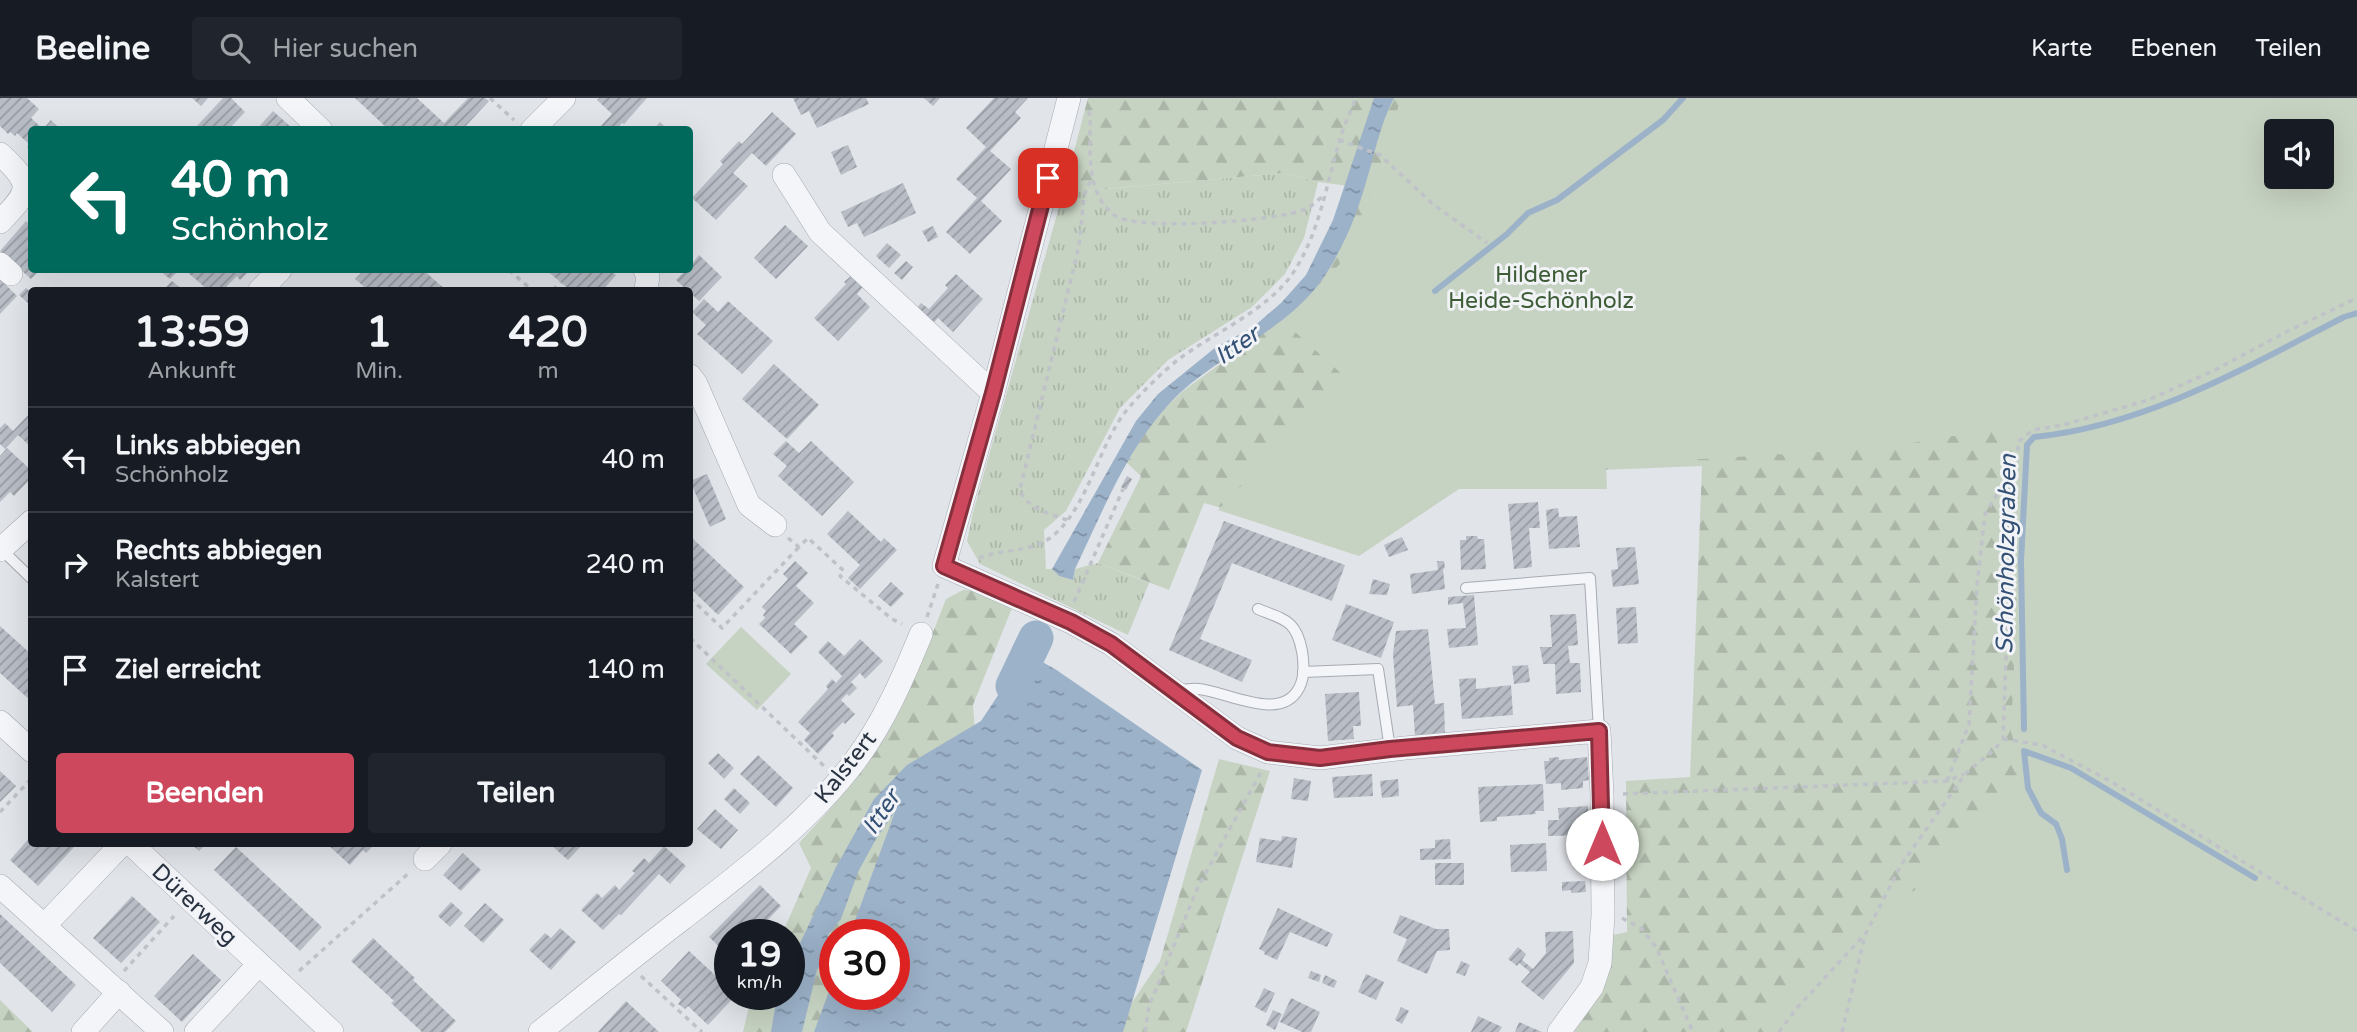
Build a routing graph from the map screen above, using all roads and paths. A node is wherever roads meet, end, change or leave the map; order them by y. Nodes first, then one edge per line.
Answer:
1 (288, 98) edge
2 (490, 98) edge
3 (564, 98) edge
4 (1356, 98) edge
5 (1076, 101) edge
6 (317, 126) edge
7 (532, 126) edge
8 (1339, 140) junction
9 (0, 154) edge
10 (784, 175) dead end
11 (1091, 179) junction
12 (28, 185) edge
13 (1325, 195) junction
14 (0, 222) edge
15 (1487, 243) dead end
16 (277, 273) edge
17 (512, 273) edge
18 (561, 282) dead end
19 (263, 287) edge
20 (529, 287) edge
21 (556, 287) edge
22 (2357, 299) edge
23 (693, 380) edge
24 (993, 393) junction
25 (2014, 467) junction
26 (1123, 489) dead end
27 (1067, 520) junction
28 (28, 525) edge
29 (775, 525) dead end
30 (808, 538) dead end
31 (799, 547) dead end
32 (0, 550) edge
33 (972, 560) dead end
34 (944, 566) junction
35 (28, 575) edge
36 (1466, 588) dead end
37 (693, 601) edge
38 (1258, 609) dead end
39 (1069, 612) dead end
40 (914, 630) junction
41 (693, 641) edge
42 (1303, 672) junction
43 (1171, 690) junction
44 (2, 728) edge
45 (1599, 731) junction
46 (2003, 739) junction
47 (28, 748) edge
48 (1390, 749) junction
49 (1262, 770) dead end
50 (830, 771) dead end
51 (1966, 773) junction
52 (1947, 781) junction
53 (28, 782) edge
54 (1602, 796) junction
55 (0, 812) edge
56 (119, 847) edge
57 (134, 847) edge
58 (425, 858) edge
59 (0, 886) edge
60 (1603, 915) junction
61 (174, 916) dead end
62 (44, 926) junction
63 (2357, 931) edge
64 (1866, 933) junction
65 (259, 964) junction
66 (299, 971) dead end
67 (637, 972) dead end
68 (115, 989) junction
69 (83, 1032) edge
70 (162, 1032) edge
71 (196, 1032) edge
72 (332, 1032) edge
73 (540, 1032) edge
74 (702, 1032) edge
75 (1144, 1032) edge
76 (1559, 1032) edge
77 (1693, 1032) edge
78 (1779, 1032) edge
79 (1842, 1032) edge

1 - 6 street
2 - 7 path
3 - 7 street
4 - 8 path
5 - 11 path
5 - 24 street
8 - 13 path
8 - 15 path
9 - 12 street
10 - 24 street
11 - 13 path
11 - 27 path
12 - 14 street
13 - 27 path
16 - 19 street
17 - 20 path
18 - 21 path
22 - 25 path
23 - 29 street
24 - 34 street
25 - 46 path
25 - 52 path
26 - 39 path
27 - 33 path
28 - 32 street
30 - 40 path
31 - 37 path
32 - 35 lane
34 - 40 path
34 - 43 street
36 - 45 lane
38 - 42 lane
40 - 73 street, Kalstert
41 - 50 path
42 - 43 lane
42 - 48 lane
43 - 48 street
44 - 47 street
45 - 48 street
45 - 54 street
46 - 51 path
46 - 63 path
49 - 75 path
51 - 52 path
51 - 64 path
52 - 54 path
53 - 55 path
54 - 60 street
56 - 62 street
57 - 65 street, Dürerweg
58 - 66 path
59 - 62 street
60 - 76 street
60 - 77 path
61 - 68 path
62 - 68 street
64 - 78 path
64 - 79 path
65 - 71 street
65 - 72 street, Dürerweg
67 - 74 path
68 - 69 street
68 - 70 street

